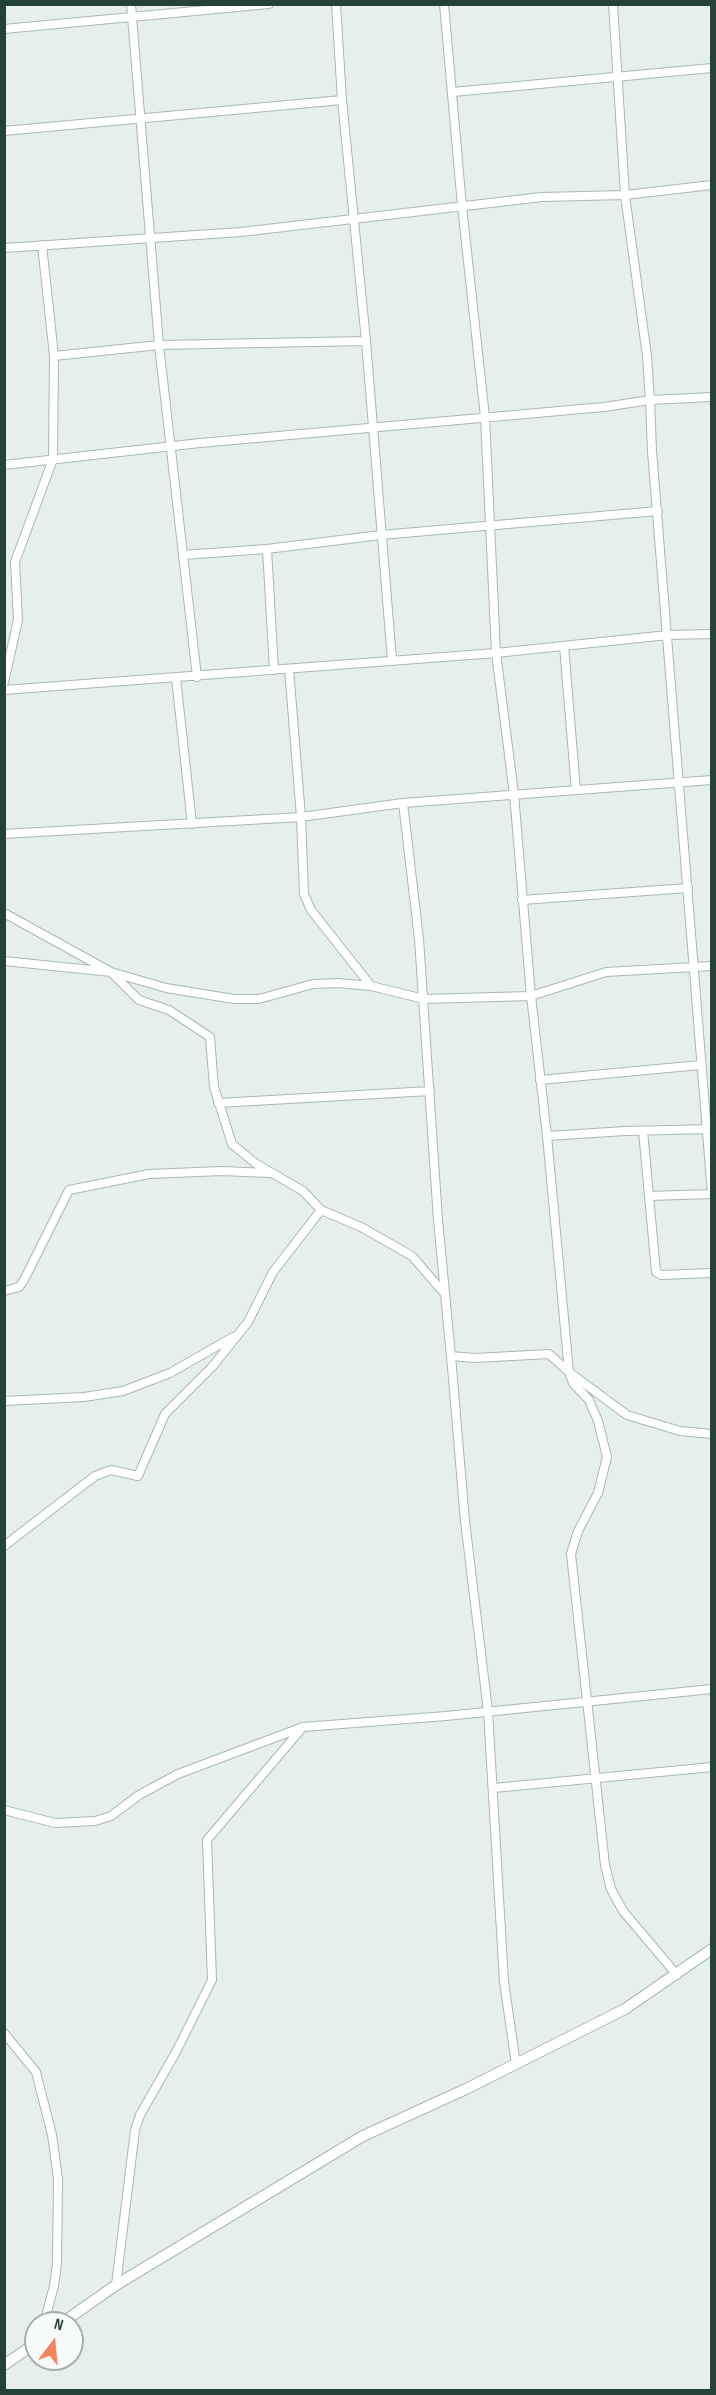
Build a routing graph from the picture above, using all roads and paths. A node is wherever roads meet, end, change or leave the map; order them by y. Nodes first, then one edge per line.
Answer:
1 (131, 4) edge
2 (269, 4) edge
3 (336, 4) edge
4 (444, 4) edge
5 (613, 4) edge
6 (132, 17) junction
7 (4, 29) edge
8 (711, 68) edge
9 (617, 76) junction
10 (453, 92) junction
11 (342, 100) junction
12 (140, 118) junction
13 (4, 132) edge
14 (711, 185) edge
15 (625, 195) junction
16 (462, 206) junction
17 (354, 219) junction
18 (150, 239) junction
19 (42, 245) junction
20 (4, 248) edge
21 (366, 341) junction
22 (159, 345) junction
23 (54, 356) junction
24 (711, 397) edge
25 (650, 400) junction
26 (485, 417) junction
27 (372, 426) junction
28 (171, 446) junction
29 (53, 459) junction
30 (4, 465) edge
31 (658, 511) junction
32 (492, 526) junction
33 (381, 535) junction
34 (267, 549) junction
35 (183, 555) junction
36 (711, 634) edge
37 (668, 635) junction
38 (564, 646) junction
39 (496, 653) junction
40 (392, 660) junction
41 (289, 669) junction
42 (274, 670) junction
43 (197, 677) junction
44 (176, 678) junction
45 (4, 682) edge
46 (4, 690) edge
47 (711, 780) edge
48 (680, 783) junction
49 (576, 790) junction
50 (514, 794) junction
51 (403, 803) junction
52 (301, 817) junction
53 (192, 824) junction
54 (4, 834) edge
55 (688, 888) junction
56 (522, 900) junction
57 (4, 913) edge
58 (4, 961) edge
59 (711, 966) edge
60 (693, 967) junction
61 (111, 972) junction
62 (371, 986) junction
63 (531, 996) junction
64 (424, 999) junction
65 (700, 1065) junction
66 (540, 1080) junction
67 (430, 1091) junction
68 (218, 1103) junction
69 (708, 1130) edge
70 (643, 1131) junction
71 (547, 1136) junction
72 (269, 1173) junction
73 (649, 1196) junction
74 (321, 1210) junction
75 (711, 1273) edge
76 (4, 1291) edge
77 (445, 1295) junction
78 (237, 1335) junction
79 (451, 1356) junction
80 (569, 1372) junction
81 (4, 1401) edge
82 (711, 1434) edge
83 (4, 1546) edge
84 (711, 1689) edge
85 (586, 1700) junction
86 (488, 1711) junction
87 (303, 1727) junction
88 (711, 1767) edge
89 (595, 1777) junction
90 (494, 1788) junction
91 (4, 1810) edge
92 (711, 1949) edge
93 (677, 1975) junction
94 (4, 2033) edge
95 (516, 2064) junction
96 (116, 2285) junction
97 (47, 2311) edge
98 (79, 2311) edge
99 (24, 2351) edge
100 (4, 2365) edge

1 - 6 street
2 - 6 street
3 - 11 street
4 - 10 street
5 - 9 street
6 - 7 street
6 - 12 street
8 - 9 street
9 - 10 street
9 - 15 street
10 - 16 street
11 - 12 street
11 - 17 street
12 - 13 street
12 - 18 street
14 - 15 street
15 - 16 street
15 - 25 street
16 - 17 street
16 - 26 street
17 - 18 street
17 - 21 street
18 - 19 street
18 - 22 street
19 - 20 street
19 - 23 street
21 - 22 street
21 - 27 street
22 - 23 street
22 - 28 street
23 - 29 street
24 - 25 street
25 - 26 street
25 - 31 street
26 - 27 street
26 - 32 street
27 - 28 street
27 - 33 street
28 - 29 street
28 - 35 street
29 - 30 street
29 - 45 street
31 - 32 street
31 - 37 street
32 - 33 street
32 - 39 street
33 - 34 street
33 - 40 street
34 - 35 street
34 - 42 street
35 - 43 street
36 - 37 street
37 - 38 street
37 - 48 street
38 - 39 street
38 - 49 street
39 - 40 street
39 - 50 street
40 - 41 street
41 - 42 street
41 - 52 street
42 - 43 street
43 - 44 street
44 - 46 street
44 - 53 street
47 - 48 street
48 - 49 street
48 - 55 street
49 - 50 street
50 - 51 street
50 - 56 street
51 - 52 street
51 - 64 street
52 - 53 street
52 - 62 street
53 - 54 street
55 - 56 street
55 - 60 street
56 - 63 street
57 - 61 street
58 - 61 street
59 - 60 street
60 - 63 street
60 - 65 street
61 - 62 street
61 - 68 street
62 - 64 street
63 - 64 street
63 - 66 street
64 - 67 street
65 - 66 street
65 - 69 street
66 - 71 street
67 - 68 street
67 - 77 street
68 - 72 street
69 - 70 street
69 - 73 street
70 - 71 street
70 - 73 street
71 - 80 street
72 - 74 street
72 - 76 street
73 - 75 street
74 - 77 street
74 - 78 street
77 - 79 street
78 - 81 street
78 - 83 street
79 - 80 street
79 - 86 street
80 - 82 street
80 - 85 street
84 - 85 street
85 - 86 street
85 - 89 street
86 - 87 street
86 - 90 street
87 - 91 street
87 - 96 street
88 - 89 street
89 - 90 street
89 - 93 street
90 - 95 street
92 - 93 street
93 - 95 street
94 - 97 street
95 - 96 street
96 - 98 street
99 - 100 street

